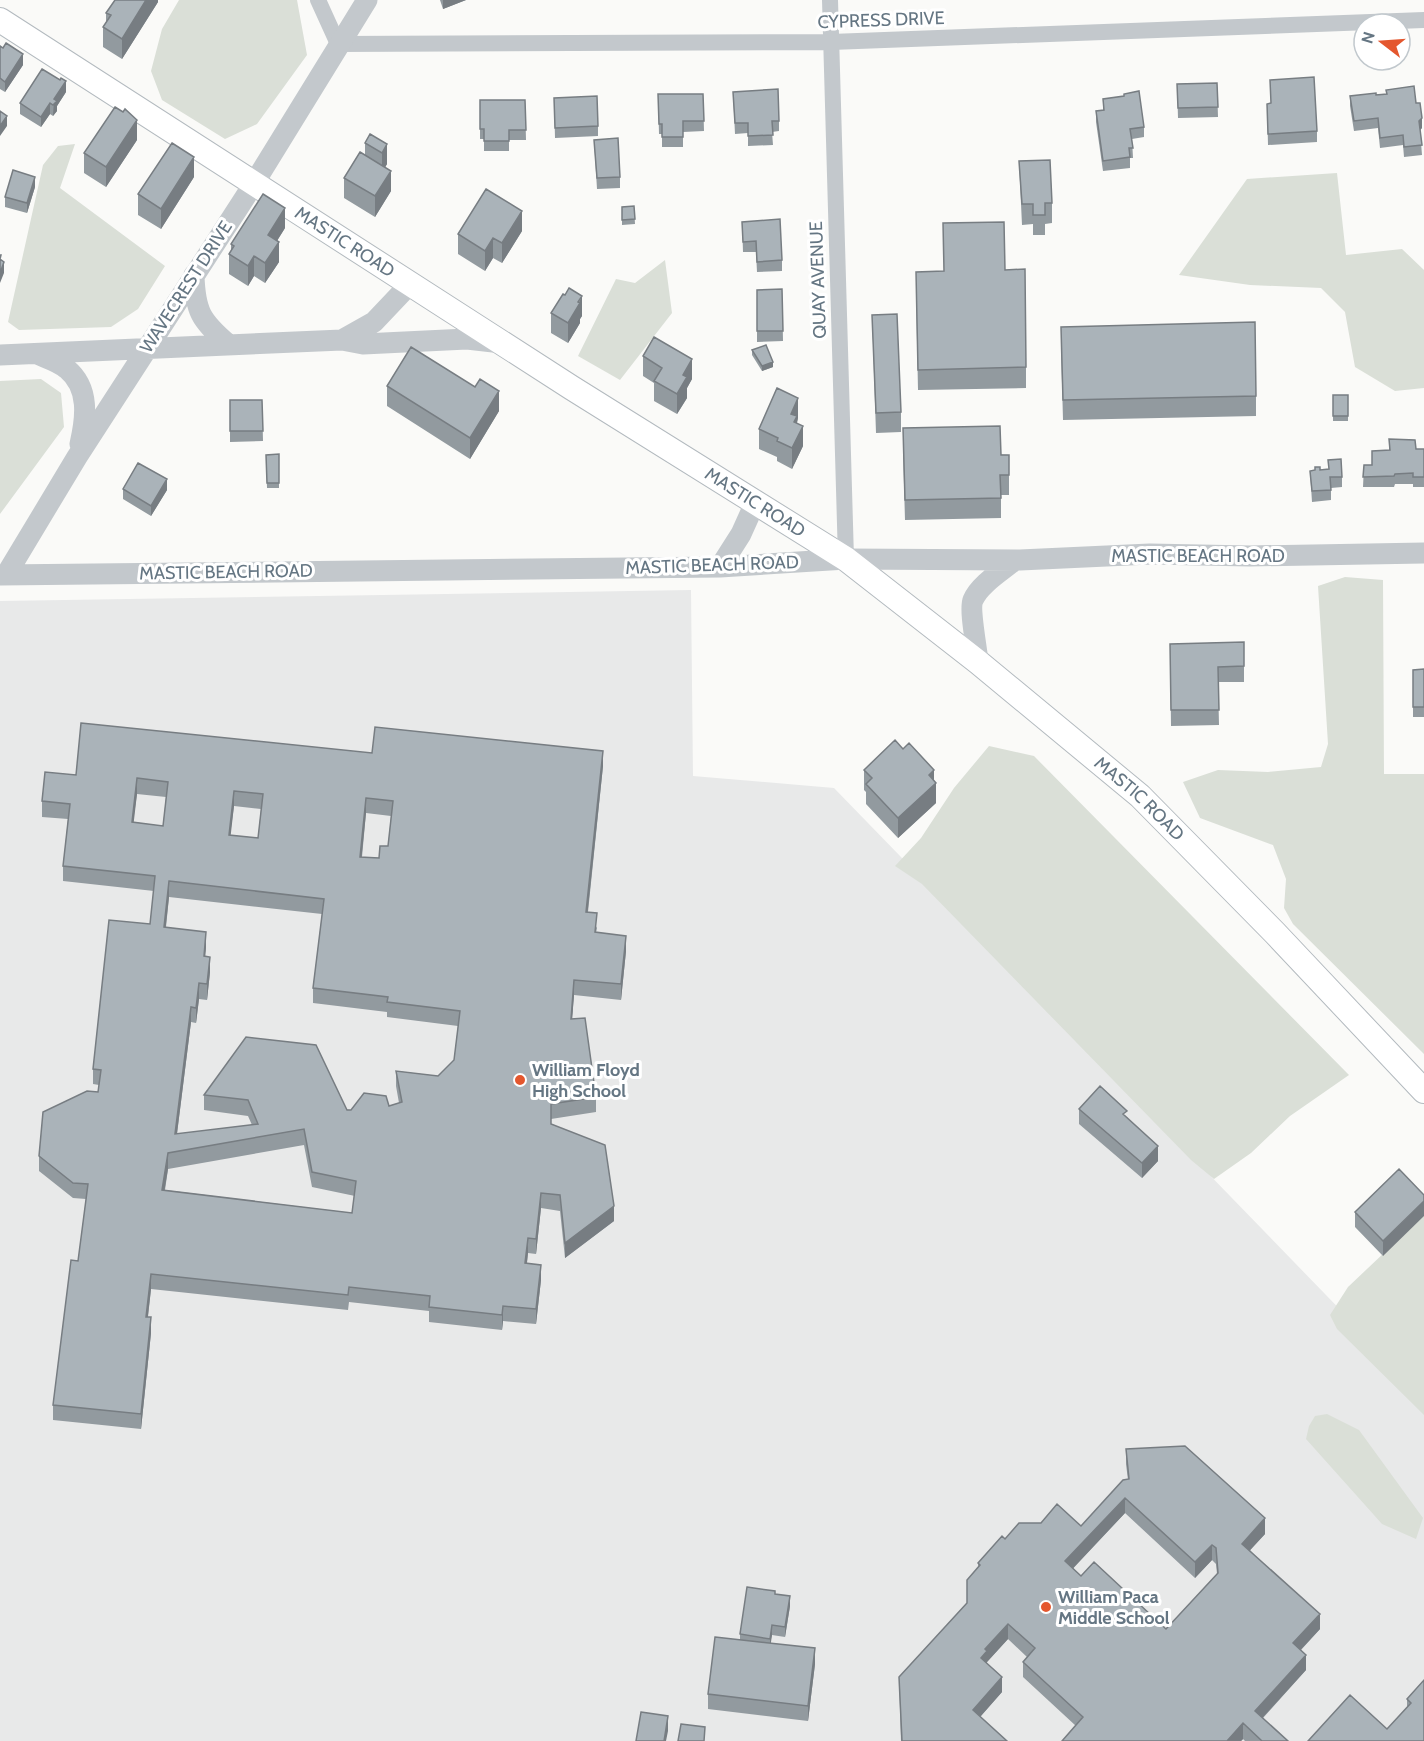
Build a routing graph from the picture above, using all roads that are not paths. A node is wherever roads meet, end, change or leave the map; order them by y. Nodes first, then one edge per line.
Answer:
1 (318, 0) edge
2 (367, 0) edge
3 (830, 0) edge
4 (0, 20) edge
5 (1424, 20) edge
6 (831, 42) junction
7 (338, 44) junction
8 (253, 184) junction
9 (194, 275) junction
10 (410, 284) junction
11 (342, 340) junction
12 (504, 343) junction
13 (228, 344) junction
14 (147, 347) junction
15 (35, 353) junction
16 (0, 355) edge
17 (77, 457) junction
18 (755, 503) junction
19 (1424, 553) edge
20 (846, 559) junction
21 (1015, 560) junction
22 (720, 567) junction
23 (3, 575) edge
24 (978, 662) junction
25 (1424, 1091) edge

1 - 7 street
2 - 7 street, WAVECREST DRIVE
3 - 6 street, QUAY AVENUE
4 - 8 main road, MASTIC ROAD
5 - 6 street, CYPRESS DRIVE
6 - 7 street, CYPRESS DRIVE
6 - 20 street, QUAY AVENUE
7 - 8 street, WAVECREST DRIVE
8 - 9 street, WAVECREST DRIVE
8 - 10 main road, MASTIC ROAD
9 - 13 street
9 - 14 street, WAVECREST DRIVE
10 - 11 street
10 - 12 main road, MASTIC ROAD
11 - 12 street
11 - 13 street
12 - 18 main road, MASTIC ROAD
13 - 14 street
14 - 15 street
14 - 17 street, WAVECREST DRIVE
15 - 16 street
15 - 17 street
17 - 23 street, WAVECREST DRIVE
18 - 20 main road, MASTIC ROAD
18 - 22 street
19 - 21 street, MASTIC BEACH ROAD
20 - 21 street, MASTIC BEACH ROAD
20 - 22 street, MASTIC BEACH ROAD
20 - 24 main road, MASTIC ROAD
21 - 24 street
22 - 23 street, MASTIC BEACH ROAD
24 - 25 main road, MASTIC ROAD

